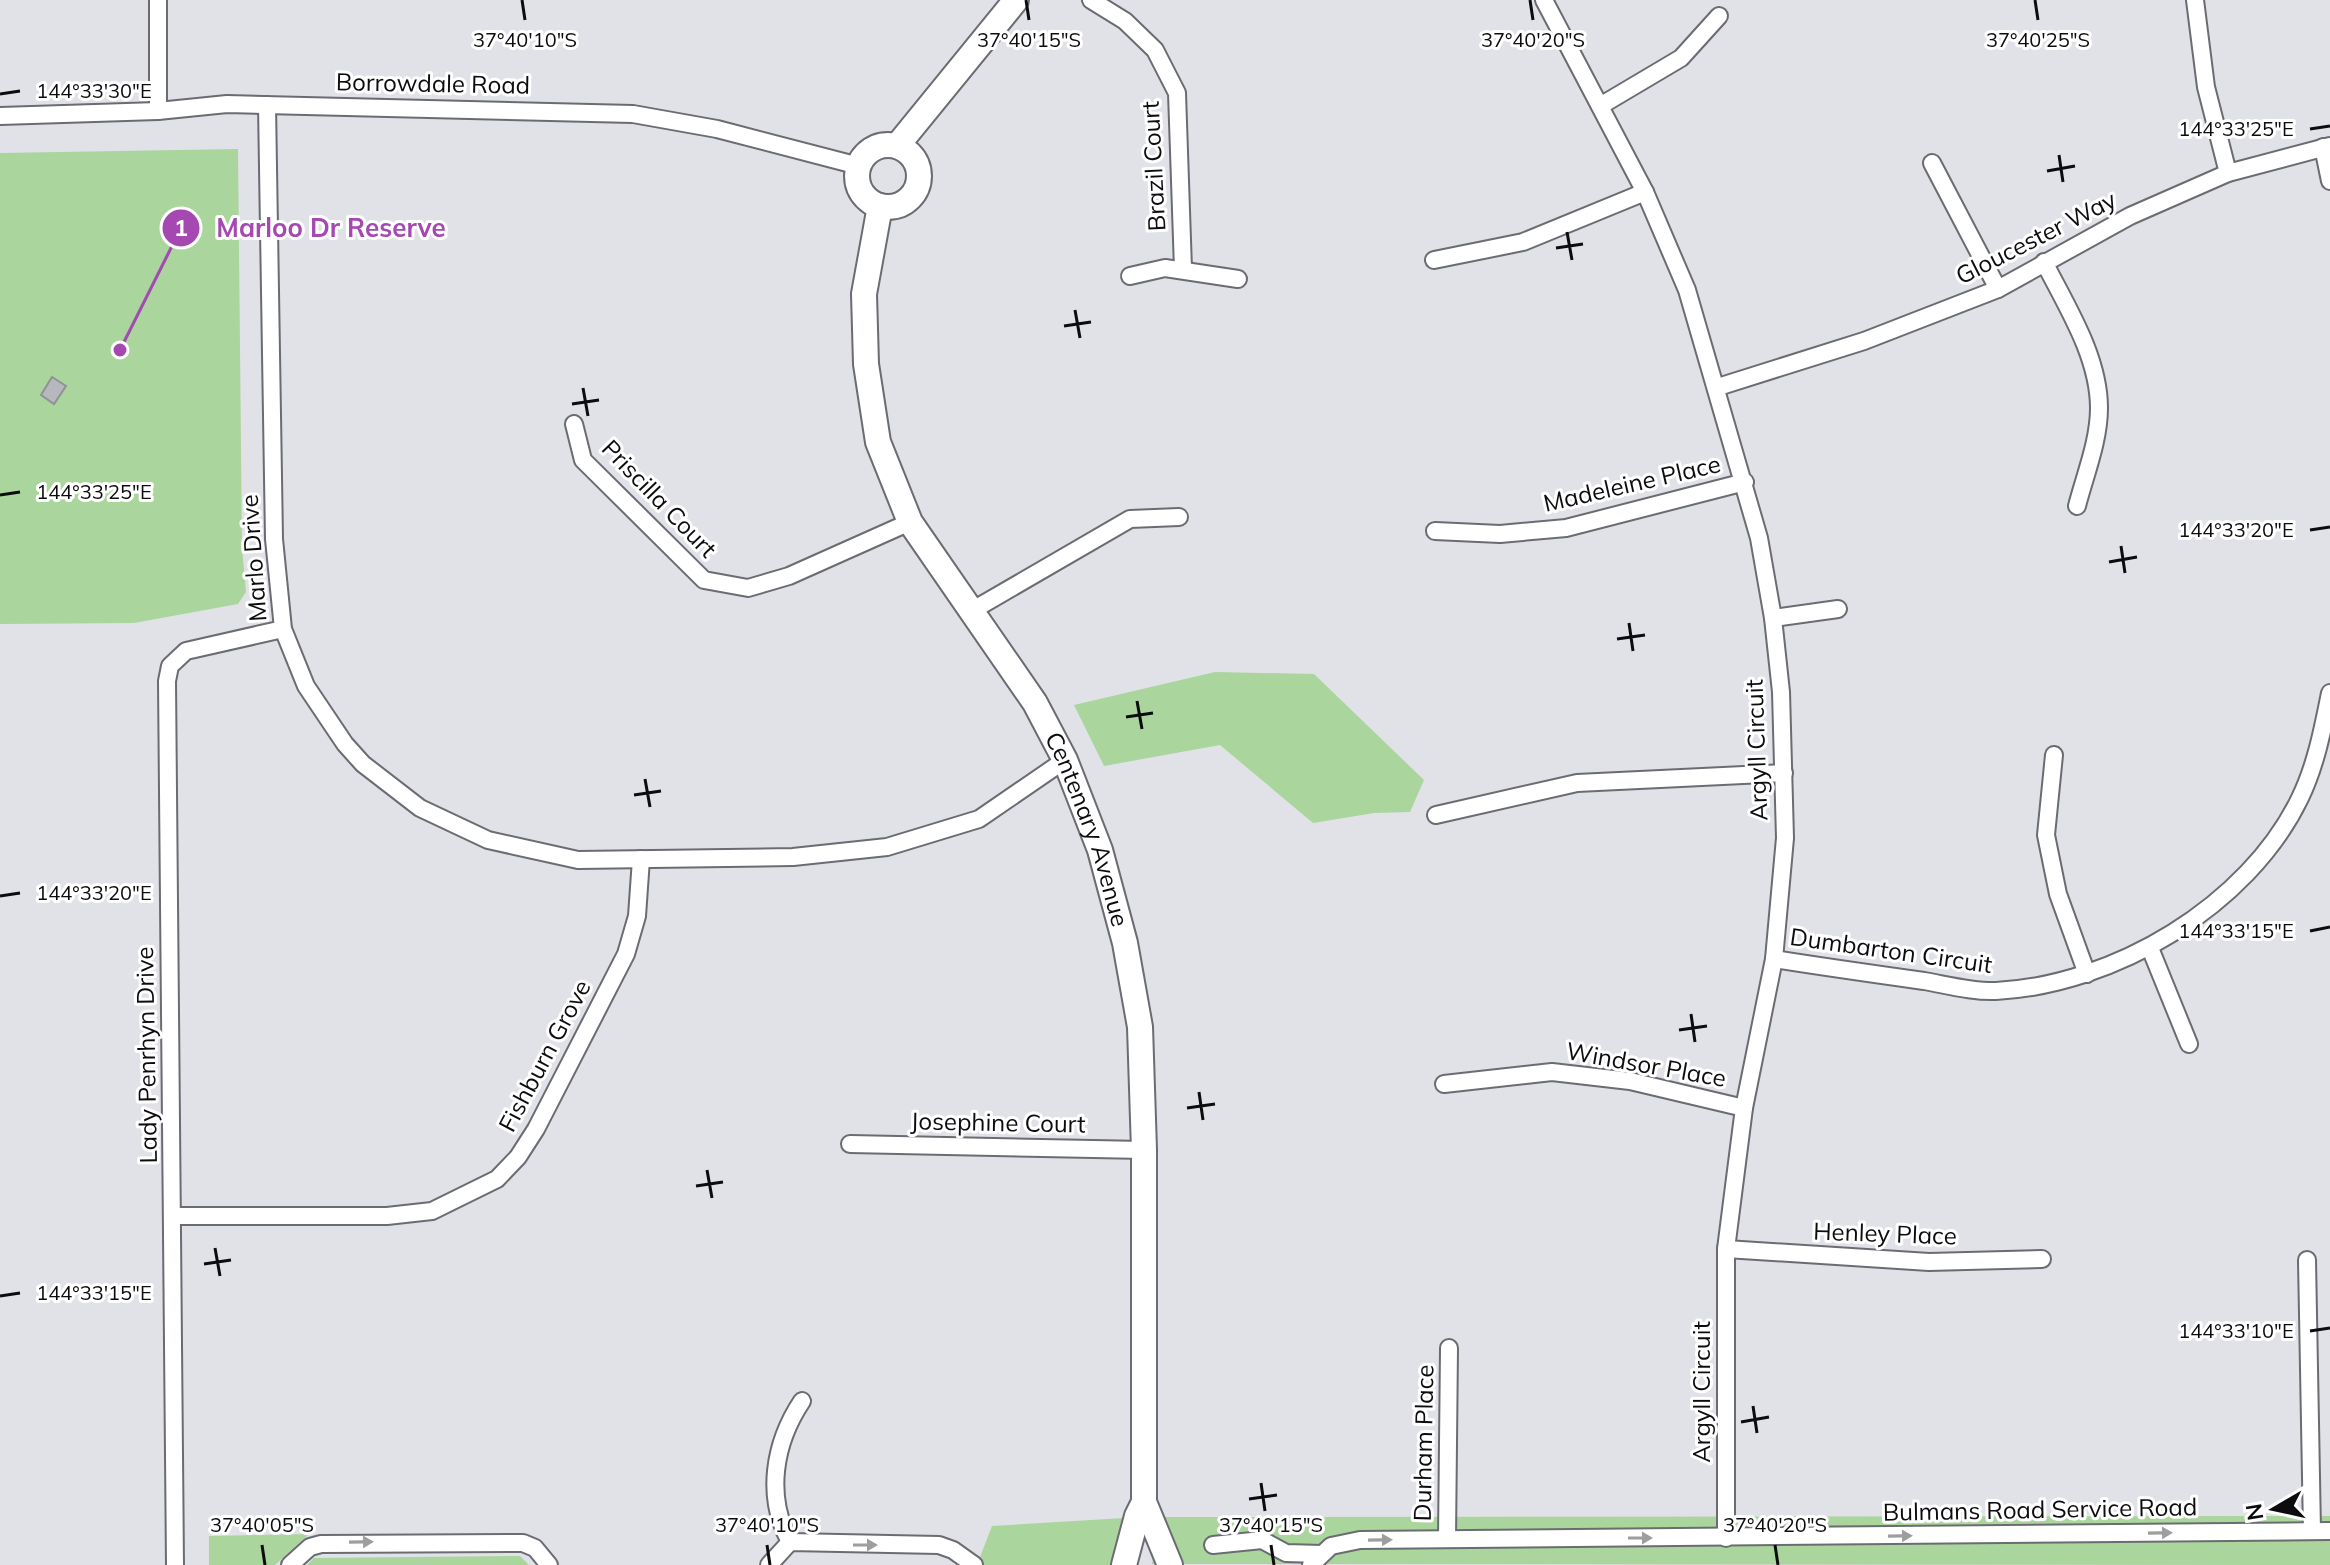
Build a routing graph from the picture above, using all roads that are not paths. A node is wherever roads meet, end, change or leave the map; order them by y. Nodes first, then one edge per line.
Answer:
1 (158, 0) edge
2 (1016, 0) edge
3 (1091, 0) edge
4 (1544, 0) edge
5 (2195, 0) edge
6 (1719, 16) dead end
7 (267, 105) junction
8 (1600, 106) junction
9 (158, 111) junction
10 (0, 116) edge
11 (897, 146) junction
12 (2326, 147) edge
13 (1932, 163) dead end
14 (859, 166) junction
15 (2228, 173) junction
16 (2330, 181) edge
17 (1645, 192) junction
18 (880, 206) junction
19 (1434, 260) dead end
20 (2044, 262) junction
21 (1183, 269) junction
22 (1130, 276) dead end
23 (1238, 279) dead end
24 (1998, 289) junction
25 (1718, 387) junction
26 (574, 424) dead end
27 (1745, 482) junction
28 (2077, 506) dead end
29 (1179, 517) dead end
30 (910, 522) junction
31 (1435, 531) dead end
32 (1838, 609) dead end
33 (973, 610) junction
34 (1773, 618) junction
35 (283, 629) junction
36 (2330, 693) edge
37 (2054, 755) dead end
38 (1065, 760) junction
39 (1784, 773) junction
40 (1436, 815) dead end
41 (641, 859) junction
42 (2150, 948) junction
43 (1774, 959) junction
44 (2087, 974) junction
45 (2189, 1044) dead end
46 (1444, 1084) dead end
47 (1744, 1108) junction
48 (850, 1144) dead end
49 (1144, 1150) junction
50 (173, 1216) junction
51 (1726, 1249) junction
52 (2042, 1259) dead end
53 (2307, 1260) dead end
54 (1449, 1348) dead end
55 (802, 1401) dead end
56 (1144, 1502) junction
57 (2312, 1531) junction
58 (2330, 1531) edge
59 (1726, 1538) junction
60 (1447, 1539) junction
61 (790, 1542) junction
62 (1213, 1545) dead end
63 (1288, 1559) edge
64 (1316, 1560) edge
65 (175, 1565) edge
66 (290, 1565) edge
67 (549, 1565) edge
68 (769, 1565) edge
69 (974, 1565) edge
70 (1124, 1565) edge
71 (1170, 1565) edge

1 - 9 street
2 - 11 street
3 - 21 street, Brazil Court
4 - 8 street, Argyll Circuit
5 - 15 street
6 - 8 street
7 - 9 street, Borrowdale Road
7 - 14 street, Borrowdale Road
7 - 35 street, Marlo Drive
8 - 17 street, Argyll Circuit
9 - 10 street, Borrowdale Road
11 - 14 street
11 - 18 street
12 - 15 street, Gloucester Way
12 - 16 street
13 - 24 street
14 - 18 street
15 - 20 street, Gloucester Way
17 - 19 street
17 - 25 street, Argyll Circuit
18 - 30 street, Centenary Avenue
20 - 24 street, Gloucester Way
20 - 28 street
21 - 22 street
21 - 23 street
24 - 25 street, Gloucester Way
25 - 27 street, Argyll Circuit
26 - 30 street, Priscilla Court
27 - 31 street, Madeleine Place
27 - 34 street, Argyll Circuit
29 - 33 street
30 - 33 street, Centenary Avenue
32 - 34 street
33 - 38 street, Centenary Avenue
34 - 39 street, Argyll Circuit
35 - 41 street, Marlo Drive
35 - 50 street, Lady Penrhyn Drive
36 - 42 street, Dumbarton Circuit
37 - 44 street
38 - 41 street, Marlo Drive
38 - 49 street, Centenary Avenue
39 - 40 street
39 - 43 street, Argyll Circuit
41 - 50 street, Fishburn Grove
42 - 44 street, Dumbarton Circuit
42 - 45 street
43 - 44 street, Dumbarton Circuit
43 - 47 street, Argyll Circuit
46 - 47 street, Windsor Place
47 - 51 street, Argyll Circuit
48 - 49 street, Josephine Court
49 - 56 street, Centenary Avenue
50 - 65 street, Lady Penrhyn Drive
51 - 52 street, Henley Place
51 - 59 street, Argyll Circuit
53 - 57 street
54 - 60 street, Durham Place
55 - 61 street
56 - 70 street, Centenary Avenue
56 - 71 street, Centenary Avenue
57 - 58 street, Bulmans Road Service Road
59 -> 57 street, Bulmans Road Service Road
60 -> 59 street, Bulmans Road Service Road
64 -> 60 street, Bulmans Road Service Road
61 - 68 street
61 -> 69 street
62 - 63 street, Bulmans Road Service Road
63 - 64 street, Bulmans Road Service Road
66 -> 67 street

